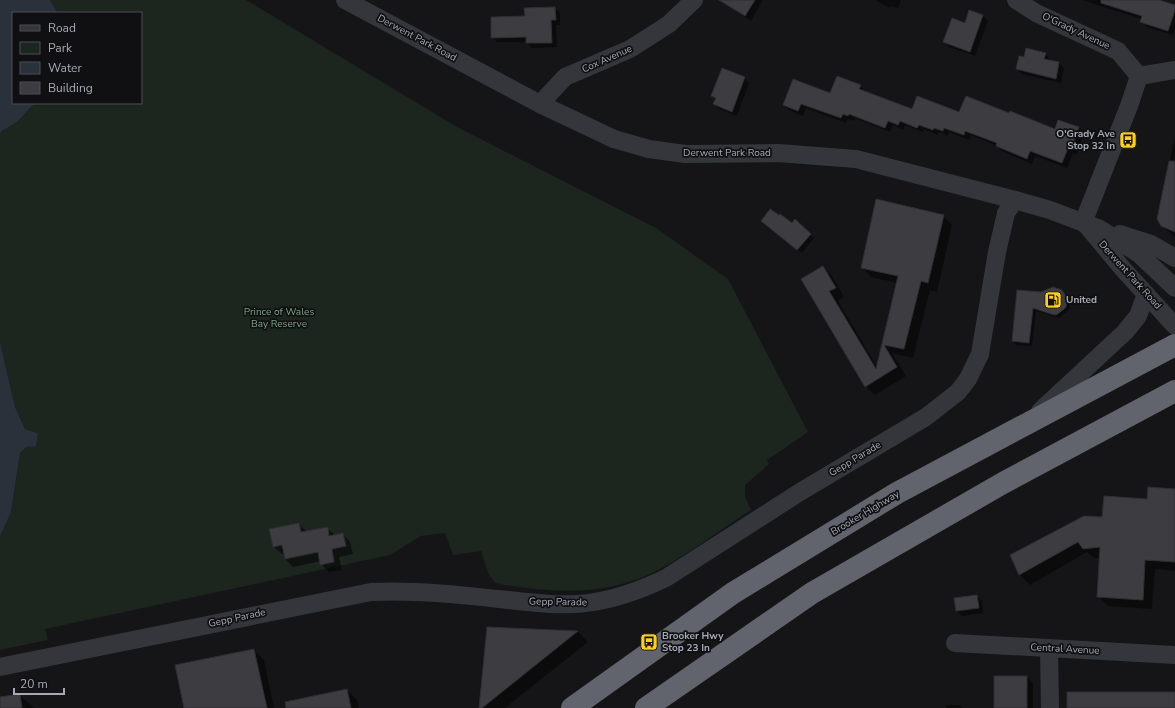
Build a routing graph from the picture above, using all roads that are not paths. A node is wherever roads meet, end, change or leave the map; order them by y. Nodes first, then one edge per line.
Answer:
1 (345, 0) edge
2 (694, 0) edge
3 (1016, 0) edge
4 (1175, 70) edge
5 (1139, 76) junction
6 (540, 104) junction
7 (1015, 200) junction
8 (1090, 226) junction
9 (1175, 258) edge
10 (1175, 288) edge
11 (1146, 294) junction
12 (1175, 326) edge
13 (1175, 345) edge
14 (1175, 391) edge
15 (1152, 403) junction
16 (1175, 405) edge
17 (1025, 425) junction
18 (954, 643) dead end
19 (1049, 648) junction
20 (1175, 655) edge
21 (0, 667) edge
22 (572, 708) edge
23 (646, 708) edge
24 (1050, 708) edge

1 - 6 street, Derwent Park Road
2 - 6 street, Cox Avenue
3 - 5 street, O'Grady Avenue
4 - 5 street
5 - 8 street
6 - 7 street, Derwent Park Road
7 - 8 street, Derwent Park Road
7 - 21 street, Gepp Parade
8 - 9 street
8 - 10 street, Derwent Park Road
8 - 11 street, Derwent Park Road
11 - 12 street, Derwent Park Road
11 - 17 street
13 - 17 highway, Brooker Highway
14 - 15 highway
15 - 16 street
15 - 23 highway
17 - 22 highway, Brooker Highway
18 - 19 street, Central Avenue
19 - 20 street, Central Avenue
19 - 24 street

